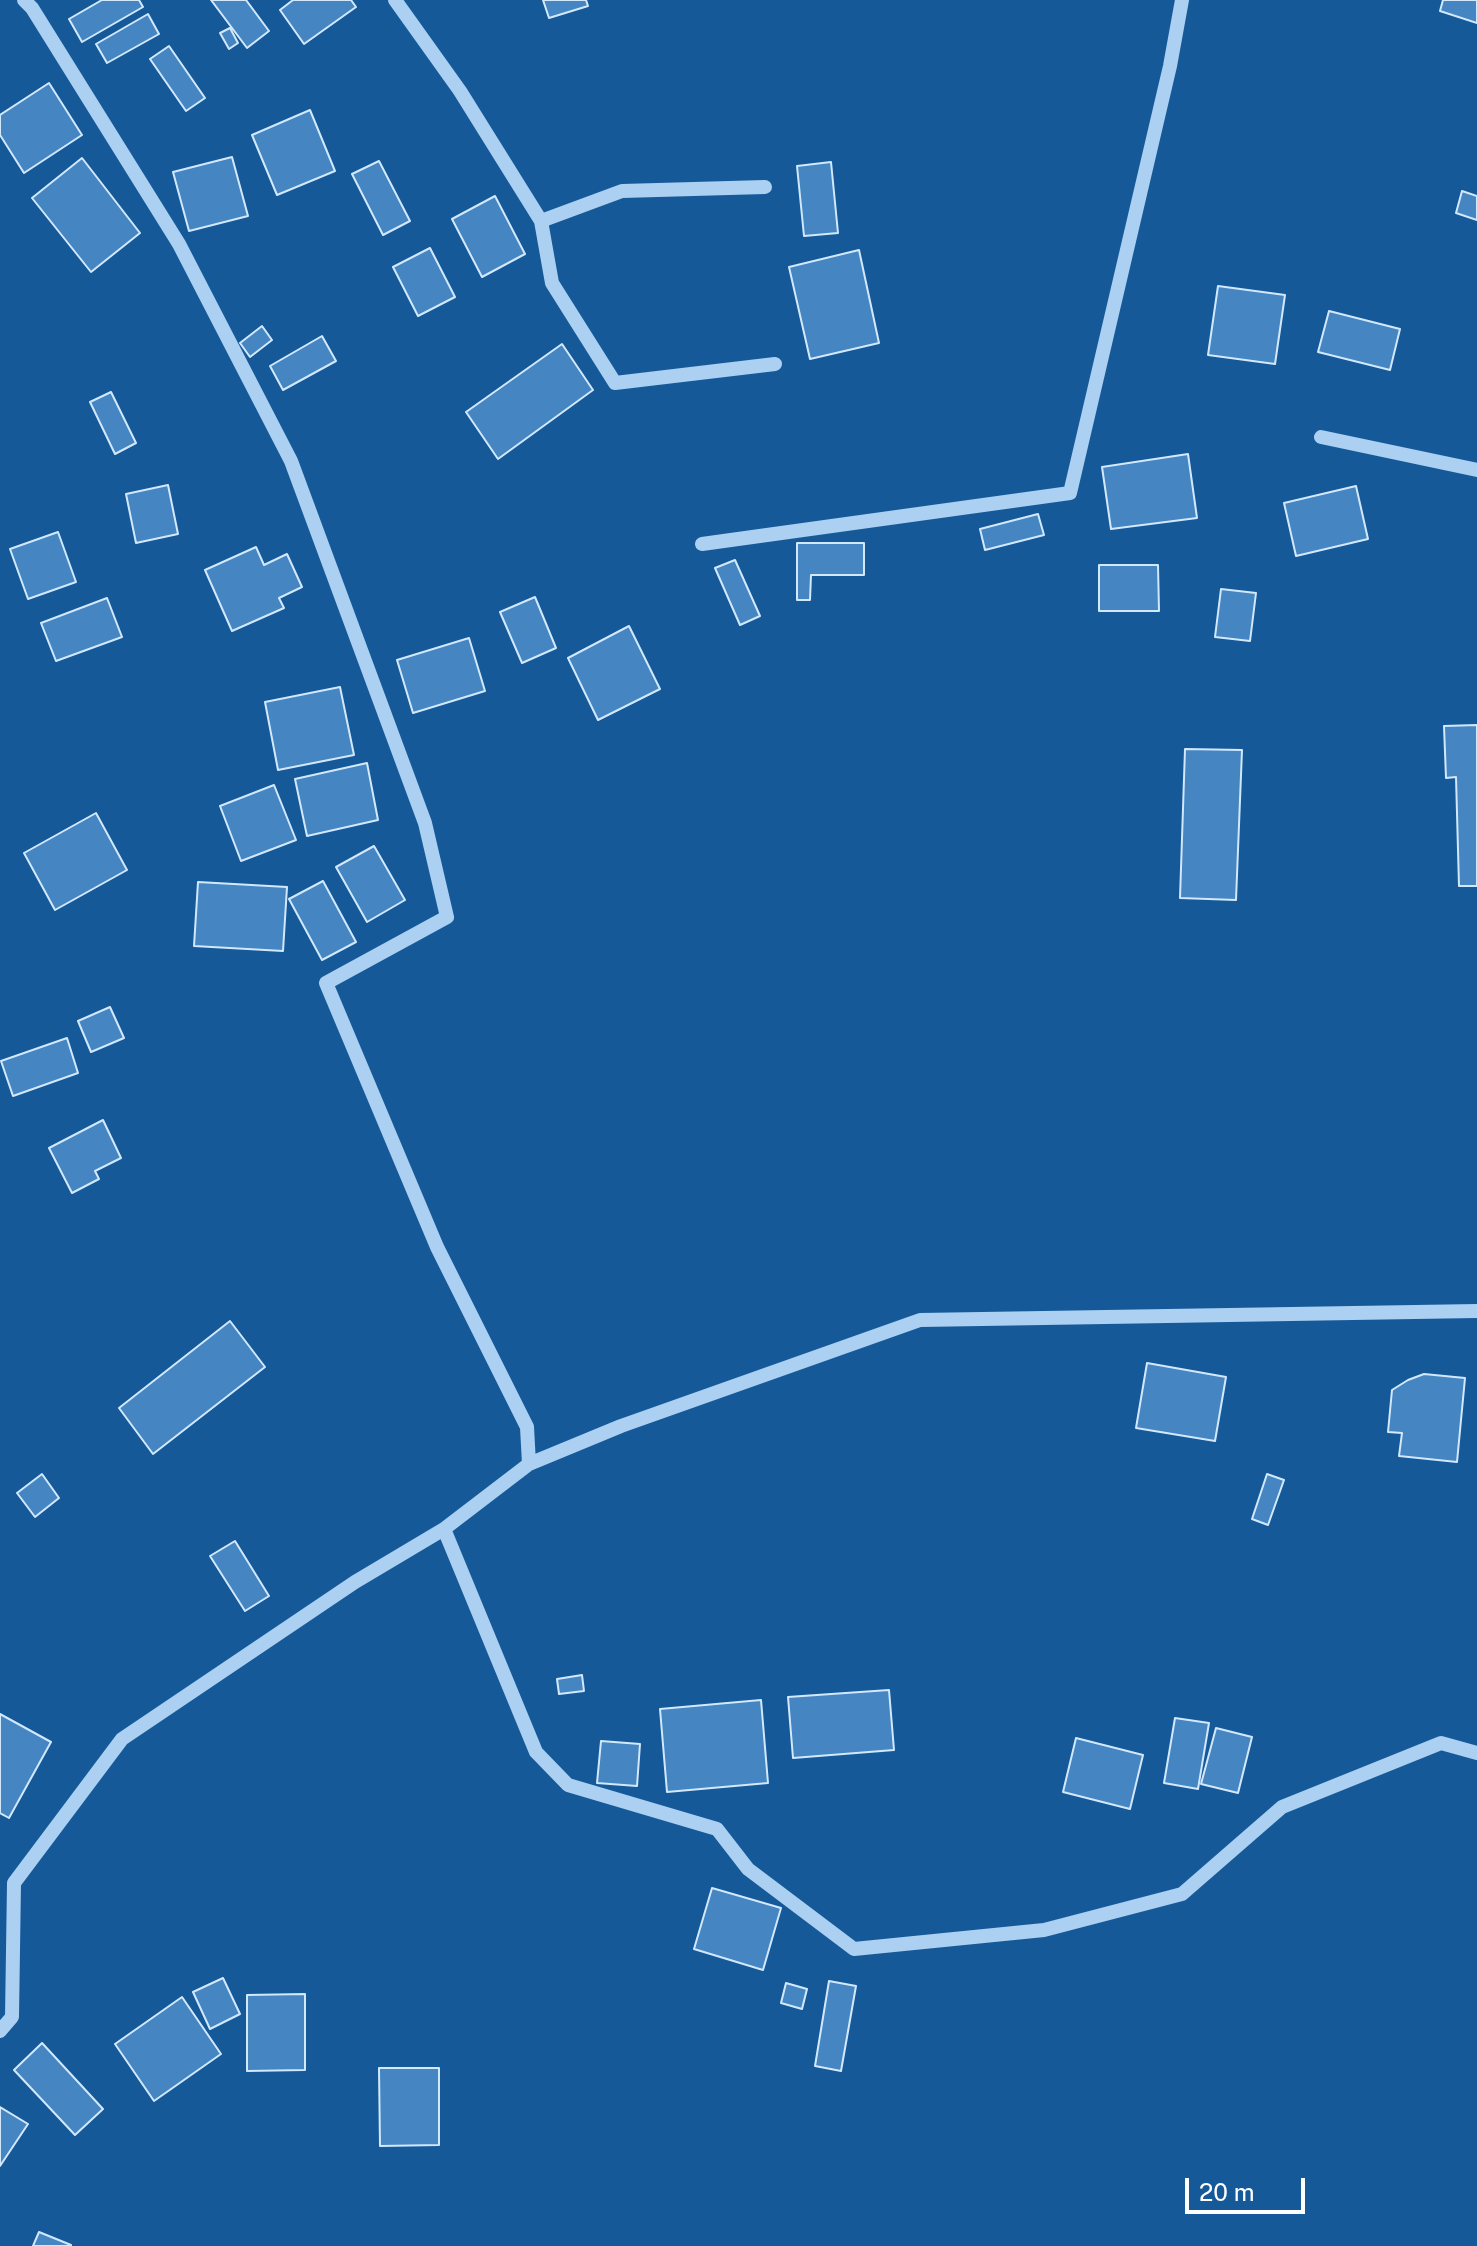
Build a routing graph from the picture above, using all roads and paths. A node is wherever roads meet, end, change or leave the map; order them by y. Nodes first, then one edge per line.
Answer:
1 (24, 0) edge
2 (395, 0) edge
3 (1182, 0) edge
4 (765, 187) dead end
5 (541, 221) junction
6 (775, 364) dead end
7 (1321, 437) dead end
8 (1477, 470) edge
9 (702, 544) dead end
10 (1477, 1311) edge
11 (529, 1464) junction
12 (444, 1529) junction
13 (1477, 1753) edge
14 (0, 2031) edge

1 - 11 street
2 - 5 street
3 - 9 street
4 - 5 street
5 - 6 street
7 - 8 street
10 - 11 street
11 - 12 street
12 - 13 street
12 - 14 street

